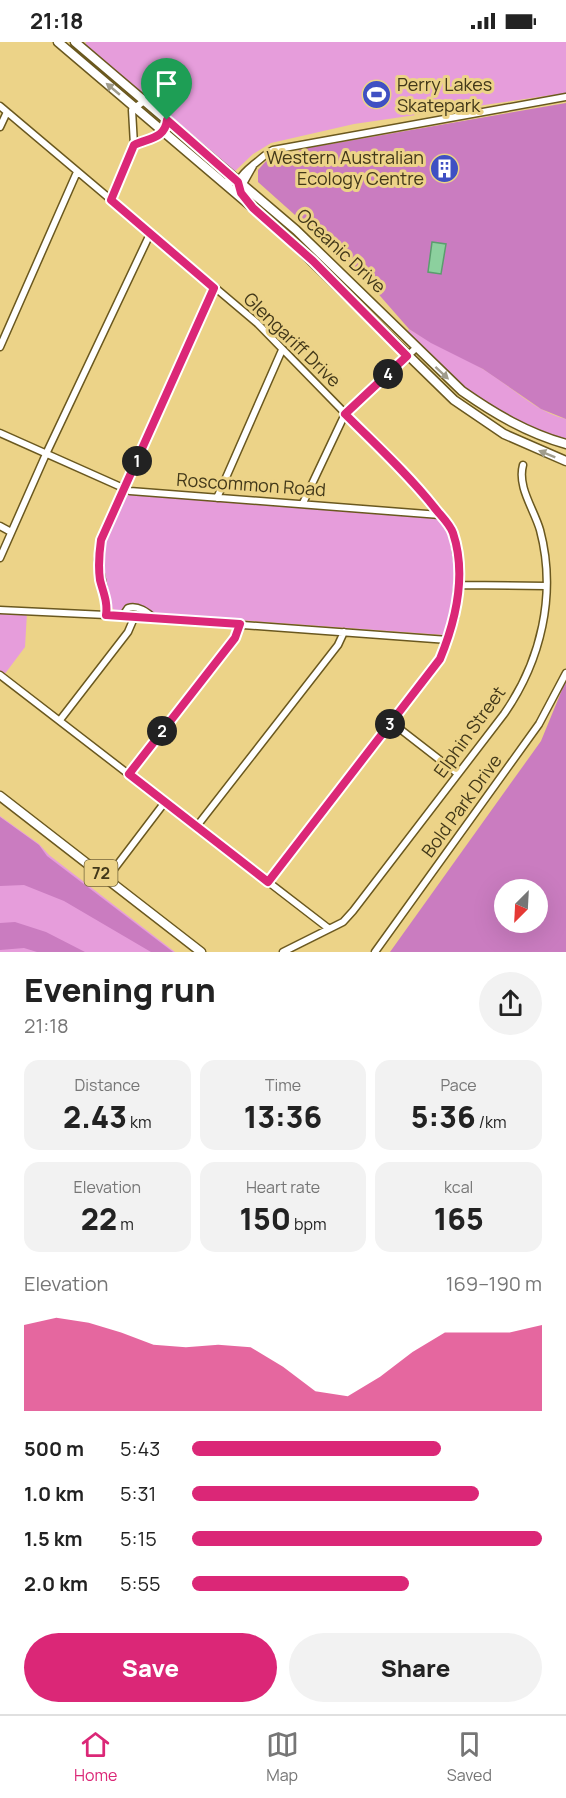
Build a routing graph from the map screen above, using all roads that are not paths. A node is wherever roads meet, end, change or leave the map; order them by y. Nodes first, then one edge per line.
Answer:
1 (58, 42) edge
2 (80, 44) edge
3 (72, 54) junction
4 (566, 97) edge
5 (144, 101) junction
6 (0, 106) edge
7 (134, 107) junction
8 (7, 112) junction
9 (167, 120) junction
10 (0, 127) edge
11 (164, 132) junction
12 (134, 145) junction
13 (77, 172) junction
14 (222, 182) junction
15 (238, 182) junction
16 (111, 200) junction
17 (253, 208) junction
18 (150, 234) junction
19 (214, 288) junction
20 (0, 346) edge
21 (416, 348) junction
22 (282, 350) junction
23 (407, 356) junction
24 (345, 414) junction
25 (0, 433) edge
26 (566, 444) edge
27 (46, 454) junction
28 (566, 461) edge
29 (523, 465) dead end
30 (124, 490) junction
31 (217, 498) junction
32 (303, 503) junction
33 (440, 514) junction
34 (0, 526) edge
35 (11, 532) junction
36 (0, 558) edge
37 (459, 585) junction
38 (546, 586) junction
39 (0, 610) edge
40 (106, 615) junction
41 (122, 616) junction
42 (134, 618) junction
43 (155, 619) junction
44 (240, 624) junction
45 (344, 632) junction
46 (448, 640) junction
47 (566, 673) edge
48 (0, 675) edge
49 (60, 720) junction
50 (391, 722) junction
51 (129, 774) junction
52 (458, 774) junction
53 (0, 795) edge
54 (0, 802) edge
55 (165, 802) junction
56 (197, 826) junction
57 (106, 880) junction
58 (268, 882) junction
59 (328, 928) junction
60 (193, 952) edge
61 (201, 952) edge
62 (283, 952) edge
63 (375, 952) edge

1 - 3 main road, Oceanic Drive
2 - 3 street
2 - 5 main road, Oceanic Drive
7 -> 3 main road, Oceanic Drive
4 - 15 street
5 - 7 street
5 - 9 main road, Oceanic Drive
6 - 8 street, Glengariff Drive
7 - 11 main road, Oceanic Drive
7 - 12 street
8 - 10 street
8 - 13 street, Glengariff Drive
9 - 11 street
9 - 15 main road, Oceanic Drive
11 - 12 street
11 - 14 main road, Oceanic Drive
12 - 16 street
13 - 16 street, Glengariff Drive
13 - 20 street
14 - 15 street
14 - 17 main road, Oceanic Drive
15 - 17 street
15 - 21 main road, Oceanic Drive
16 - 18 street, Glengariff Drive
17 - 23 main road, Oceanic Drive
18 - 19 street, Glengariff Drive
18 - 27 street
19 - 22 street, Glengariff Drive
19 - 30 street
21 - 23 street
21 -> 26 main road, Oceanic Drive
22 - 24 street, Glengariff Drive
22 - 31 street
23 - 24 street
28 -> 23 main road, Oceanic Drive
24 - 32 street
24 - 33 street, Glengariff Drive
25 - 27 street, Roscommon Road
27 - 30 street, Roscommon Road
27 - 35 street
29 - 38 street, Elphin Street
30 - 31 street, Roscommon Road
30 - 40 street
31 - 32 street, Roscommon Road
32 - 33 street, Roscommon Road
33 - 37 street, Glengariff Drive
34 - 35 street
35 - 36 street
37 - 38 street
37 - 46 street, Glengariff Drive
38 - 52 street, Elphin Street
39 - 40 street
40 - 41 street
41 - 42 street
41 - 43 street
42 - 43 street
42 - 49 street
43 - 44 street
44 - 45 street
44 - 51 street
45 - 46 street
45 - 56 street
46 - 50 street, Glengariff Drive
47 - 63 street, Bold Park Drive
48 - 49 street
49 - 51 street
50 - 52 street
50 - 58 street, Glengariff Drive
51 - 55 street
52 - 59 street, Elphin Street
53 - 57 main road, 72
54 - 57 main road, 72
55 - 56 street
55 - 57 street
56 - 58 street
57 - 60 main road, 72
57 - 61 main road, 72
58 - 59 street
59 - 62 street, Elphin Street

